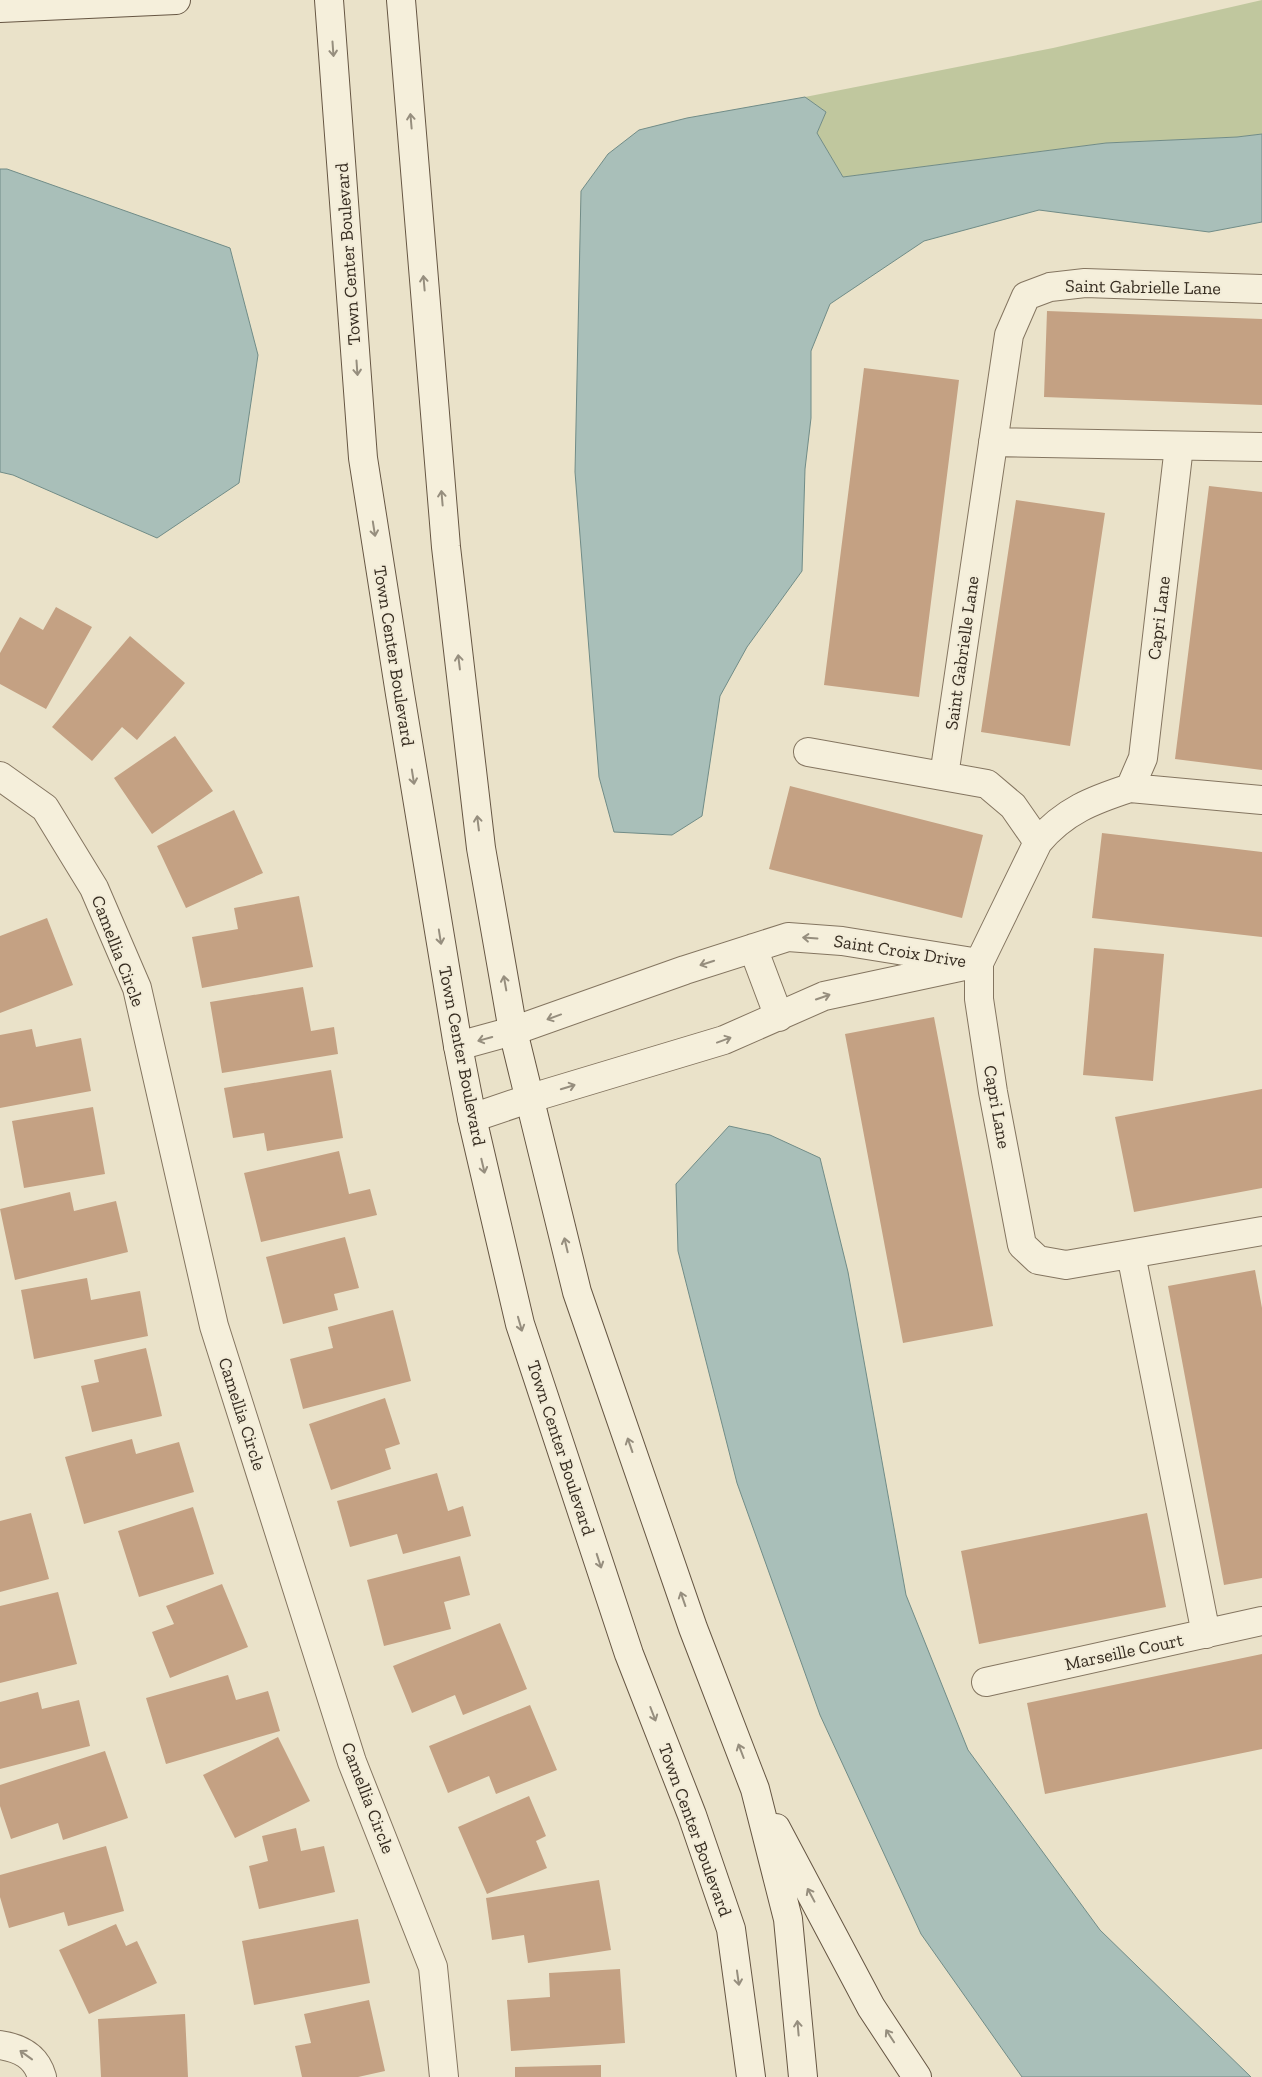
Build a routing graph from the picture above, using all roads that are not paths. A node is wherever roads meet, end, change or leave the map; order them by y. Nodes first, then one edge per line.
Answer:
1 (176, 0) edge
2 (329, 0) edge
3 (401, 0) edge
4 (0, 8) edge
5 (1262, 289) edge
6 (993, 442) junction
7 (1179, 446) junction
8 (1262, 447) edge
9 (808, 752) dead end
10 (0, 776) edge
11 (944, 776) junction
12 (1130, 788) junction
13 (1262, 800) edge
14 (1038, 842) junction
15 (753, 948) junction
16 (979, 963) junction
17 (778, 1016) junction
18 (513, 1031) junction
19 (458, 1046) junction
20 (531, 1098) junction
21 (472, 1118) junction
22 (1262, 1231) edge
23 (1131, 1254) junction
24 (1262, 1621) edge
25 (1206, 1634) junction
26 (986, 1682) dead end
27 (755, 1789) junction
28 (0, 2045) edge
29 (42, 2077) edge
30 (444, 2077) edge
31 (751, 2077) edge
32 (803, 2077) edge
33 (917, 2077) edge

1 - 4 street
2 -> 19 street, Town Center Boulevard
18 -> 3 street
5 - 6 street, Saint Gabrielle Lane
6 - 7 street
6 - 11 street, Saint Gabrielle Lane
7 - 8 street
7 - 12 street, Capri Lane
9 - 11 street
10 - 30 street, Camellia Circle
11 - 14 street
12 - 13 street, Capri Lane
12 - 14 street, Capri Lane
14 - 16 street, Capri Lane
16 -> 15 street, Saint Croix Drive
15 - 17 street
15 -> 18 street, Saint Croix Drive
17 -> 16 street, Saint Croix Drive
16 - 23 street, Capri Lane
20 -> 17 street, Saint Croix Drive
18 -> 19 street, Saint Croix Drive
18 - 20 street
19 - 21 street, Town Center Boulevard
20 - 21 street, Saint Croix Drive
27 -> 20 street
21 -> 31 street, Town Center Boulevard
22 - 23 street, Capri Lane
23 - 25 street
24 - 25 street, Marseille Court
25 - 26 street, Marseille Court
32 -> 27 street
33 -> 27 street
29 -> 28 street

